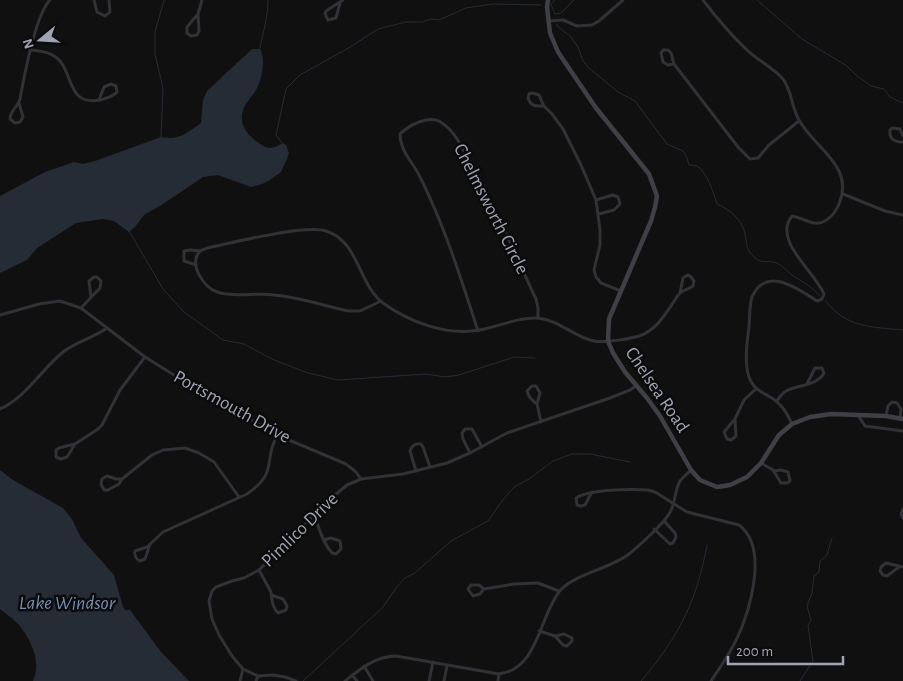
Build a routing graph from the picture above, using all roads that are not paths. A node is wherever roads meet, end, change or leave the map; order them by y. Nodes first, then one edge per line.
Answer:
1 (50, 0) edge
2 (94, 0) edge
3 (109, 0) edge
4 (202, 0) edge
5 (548, 0) edge
6 (623, 0) edge
7 (703, 0) edge
8 (341, 2) edge
9 (198, 14) junction
10 (548, 21) junction
11 (32, 50) junction
12 (674, 64) junction
13 (100, 100) junction
14 (19, 103) junction
15 (544, 106) junction
16 (799, 121) junction
17 (903, 136) edge
18 (903, 142) edge
19 (843, 194) junction
20 (596, 200) junction
21 (599, 214) junction
22 (903, 215) edge
23 (200, 251) junction
24 (196, 265) junction
25 (621, 291) junction
26 (680, 293) junction
27 (91, 297) junction
28 (381, 301) junction
29 (81, 308) junction
30 (0, 315) edge
31 (538, 318) junction
32 (107, 328) junction
33 (478, 331) junction
34 (608, 342) junction
35 (145, 357) junction
36 (806, 384) junction
37 (637, 385) junction
38 (756, 389) junction
39 (776, 401) junction
40 (537, 404) junction
41 (0, 410) edge
42 (858, 415) junction
43 (886, 416) junction
44 (735, 419) junction
45 (902, 419) edge
46 (541, 422) junction
47 (792, 424) junction
48 (903, 431) edge
49 (278, 434) junction
50 (74, 444) junction
51 (482, 447) junction
52 (470, 453) junction
53 (761, 463) junction
54 (430, 467) junction
55 (691, 470) junction
56 (416, 471) junction
57 (774, 471) junction
58 (122, 479) junction
59 (361, 479) junction
60 (592, 492) junction
61 (239, 497) junction
62 (674, 503) junction
63 (903, 509) edge
64 (314, 515) junction
65 (903, 518) edge
66 (664, 521) junction
67 (654, 529) junction
68 (324, 540) junction
69 (150, 544) junction
70 (901, 567) edge
71 (259, 570) junction
72 (484, 589) junction
73 (559, 591) junction
74 (271, 594) junction
75 (539, 631) junction
76 (554, 636) junction
77 (433, 662) junction
78 (364, 666) junction
79 (447, 666) junction
80 (243, 669) junction
81 (499, 674) junction
82 (352, 675) junction
83 (258, 676) junction
84 (240, 681) edge
85 (256, 681) edge
86 (296, 681) edge
87 (345, 681) edge
88 (357, 681) edge
89 (373, 681) edge
90 (429, 681) edge
91 (444, 681) edge
92 (498, 681) edge
93 (711, 681) edge

1 - 11 street
2 - 3 street
4 - 9 street
5 - 10 street, Chelsea Road
6 - 10 street
7 - 16 street
8 - 8 street
9 - 9 street
10 - 25 street, Chelsea Road
11 - 13 street
11 - 14 street
12 - 12 street
12 - 16 street
13 - 13 street
14 - 14 street
15 - 15 street
15 - 20 street
16 - 19 street
17 - 18 street
19 - 22 street
19 - 38 street
20 - 21 street
20 - 21 street
21 - 25 street
23 - 24 street
23 - 24 street
23 - 28 street
24 - 28 street
25 - 34 street, Chelsea Road
26 - 26 street
26 - 34 street
27 - 27 street
27 - 29 street
28 - 33 street
29 - 30 street, Portsmouth Drive
29 - 32 street, Portsmouth Drive
31 - 33 street
31 - 33 street, Chelmsworth Circle
31 - 34 street
32 - 35 street, Portsmouth Drive
32 - 41 street
34 - 37 street, Chelsea Road
35 - 49 street, Portsmouth Drive
35 - 50 street
36 - 36 street
36 - 39 street
37 - 46 street, Pimlico Drive
37 - 55 street, Chelsea Road
38 - 39 street
38 - 44 street
39 - 47 street
40 - 40 street
40 - 46 street
42 - 43 street, Chelsea Road
42 - 47 street, Chelsea Road
42 - 48 street
43 - 45 street, Chelsea Road
43 - 45 street
44 - 44 street
46 - 51 street, Pimlico Drive
47 - 53 street, Chelsea Road
49 - 59 street, Portsmouth Drive
49 - 61 street
50 - 50 street
51 - 52 street, Pimlico Drive
51 - 52 street
52 - 54 street, Pimlico Drive
53 - 55 street, Chelsea Road
53 - 57 street
54 - 56 street, Pimlico Drive
54 - 56 street
55 - 62 street
56 - 59 street, Pimlico Drive
57 - 57 street
58 - 58 street
58 - 61 street
59 - 64 street, Pimlico Drive
60 - 60 street
60 - 62 street
61 - 69 street
62 - 66 street
62 - 93 street
63 - 65 street
64 - 68 street
64 - 71 street, Pimlico Drive
66 - 67 street
66 - 67 street
67 - 73 street
68 - 68 street
69 - 69 street
70 - 70 street
71 - 74 street
71 - 80 street, Pimlico Drive
72 - 72 street
72 - 73 street
73 - 75 street
74 - 74 street
75 - 76 street
75 - 81 street
76 - 76 street
77 - 78 street
77 - 79 street
77 - 90 street
78 - 82 street
78 - 89 street
79 - 81 street
79 - 91 street
80 - 83 street, Pimlico Drive
80 - 84 street
81 - 92 street
82 - 87 street
82 - 88 street
83 - 85 street
83 - 86 street, Pimlico Drive

